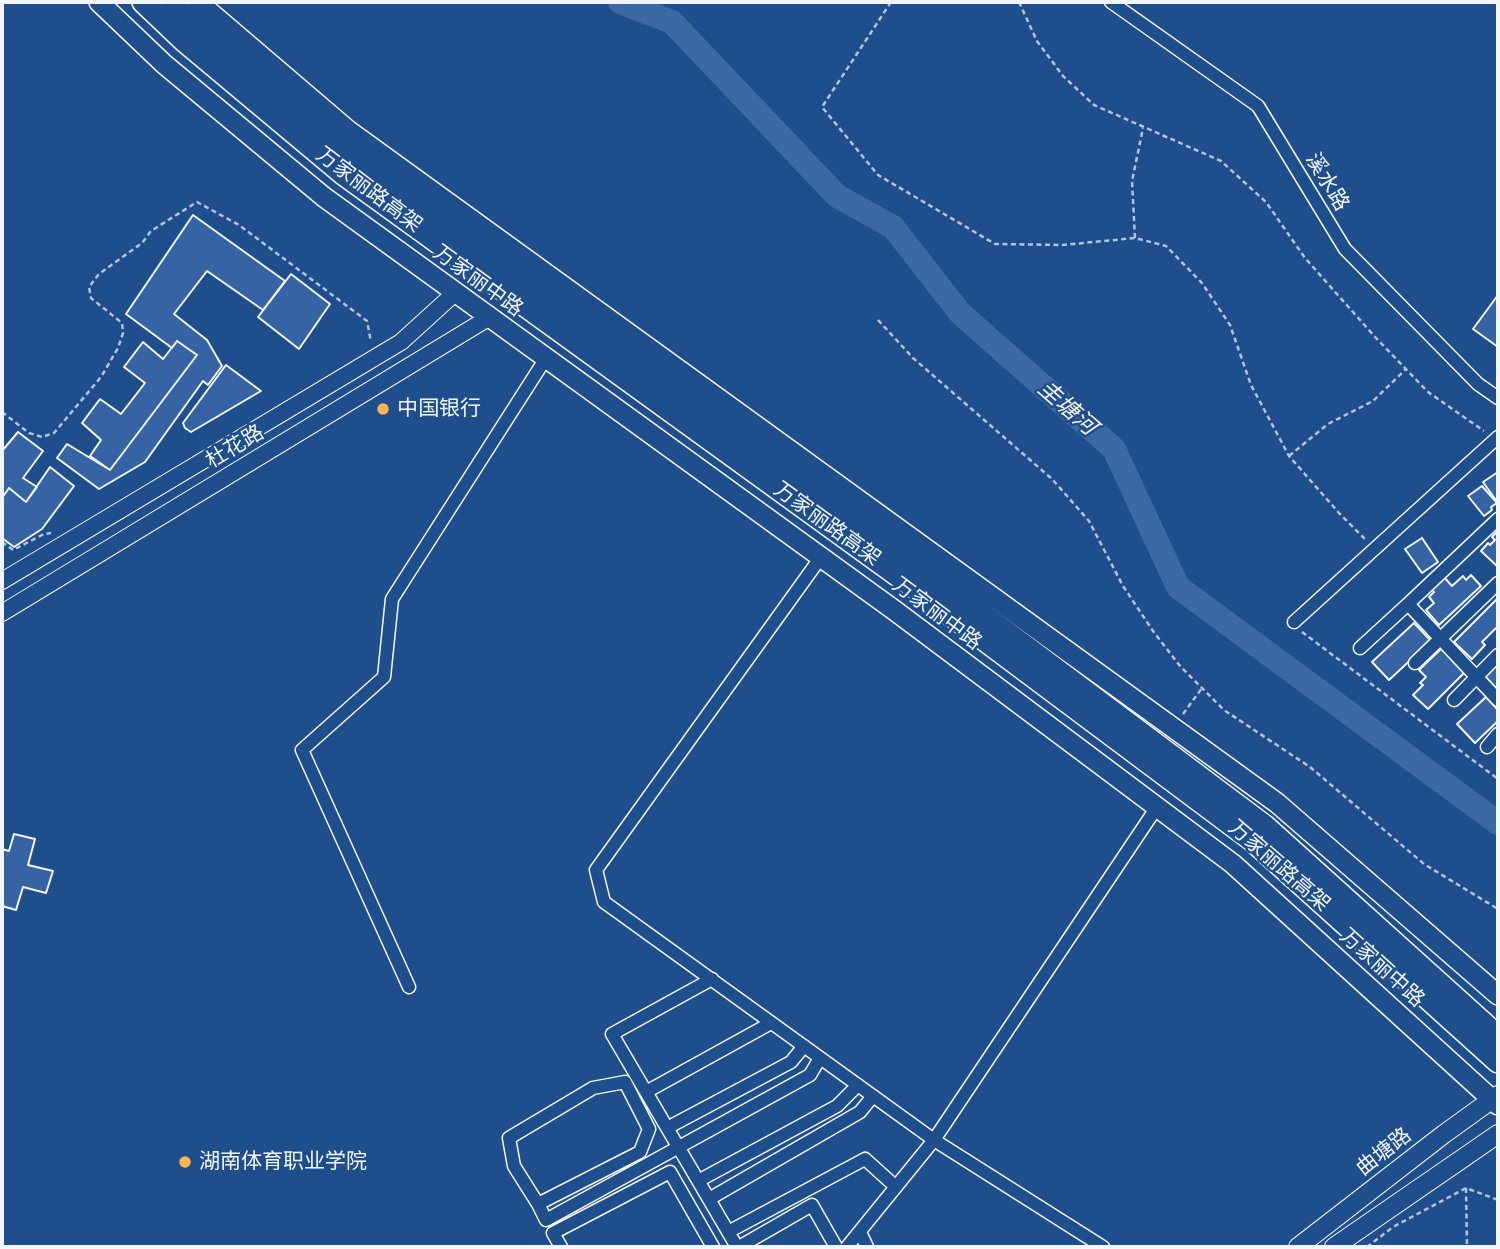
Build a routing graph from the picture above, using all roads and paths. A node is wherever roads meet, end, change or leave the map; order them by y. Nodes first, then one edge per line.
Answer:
1 (99, 2) edge
2 (143, 2) edge
3 (171, 2) edge
4 (198, 2) edge
5 (891, 2) edge
6 (1019, 2) edge
7 (1111, 2) edge
8 (1143, 128) junction
9 (1135, 238) junction
10 (456, 292) junction
11 (490, 317) junction
12 (878, 320) dead end
13 (372, 346) dead end
14 (545, 358) junction
15 (1406, 369) junction
16 (1498, 398) edge
17 (2, 412) edge
18 (1497, 438) edge
19 (1289, 456) junction
20 (1498, 519) edge
21 (1375, 549) junction
22 (821, 557) junction
23 (2, 581) edge
24 (1498, 583) edge
25 (1408, 604) junction
26 (2, 613) edge
27 (1294, 622) joint
28 (1441, 638) junction
29 (1360, 648) dead end
30 (1498, 655) edge
31 (1415, 663) dead end
32 (1478, 676) junction
33 (1202, 688) junction
34 (1454, 700) dead end
35 (1498, 700) edge
36 (1173, 728) junction
37 (1498, 734) edge
38 (1487, 747) dead end
39 (1498, 779) edge
40 (1157, 807) junction
41 (1498, 909) edge
42 (712, 979) junction
43 (409, 987) dead end
44 (1498, 995) edge
45 (771, 1023) junction
46 (1498, 1036) edge
47 (804, 1046) junction
48 (820, 1058) junction
49 (1498, 1062) edge
50 (858, 1085) junction
51 (646, 1092) junction
52 (873, 1096) junction
53 (1496, 1100) edge
54 (667, 1128) junction
55 (1498, 1134) edge
56 (934, 1140) junction
57 (678, 1147) junction
58 (698, 1181) junction
59 (896, 1187) junction
60 (1466, 1188) junction
61 (804, 1192) junction
62 (709, 1199) junction
63 (1498, 1200) edge
64 (538, 1204) junction
65 (812, 1205) junction
66 (547, 1220) junction
67 (728, 1232) junction
68 (860, 1232) junction
69 (553, 1233) junction
70 (561, 1247) edge
71 (713, 1247) edge
72 (738, 1247) edge
73 (836, 1247) edge
74 (848, 1247) edge
75 (867, 1247) edge
76 (1103, 1247) edge
77 (1298, 1247) edge
78 (1334, 1247) edge
79 (1367, 1247) edge
80 (1467, 1247) edge

1 - 10 main road, 万家丽中路
2 - 49 highway, 万家丽路高架
3 - 46 highway, 万家丽路高架
4 - 36 main road
5 - 9 path
6 - 8 path
7 - 16 street, 溪水路
8 - 9 path
8 - 15 path
9 - 19 path
10 - 11 main road, 万家丽中路
10 - 23 street, 杜花路
11 - 14 main road, 万家丽中路
11 - 26 street, 杜花路
12 - 33 path
13 - 17 path
14 - 22 main road, 万家丽中路
14 - 43 street
15 - 18 path
15 - 19 path
18 - 21 street
19 - 21 path
20 - 25 street
21 - 27 street
22 - 40 main road, 万家丽中路
22 - 42 street
24 - 28 street
25 - 28 street
25 - 29 street
27 - 39 path
28 - 31 street
28 - 32 street
30 - 32 street
32 - 34 street
32 - 35 street
33 - 36 path
33 - 41 path
36 - 44 main road
37 - 38 street
40 - 53 main road, 万家丽中路
40 - 56 street
42 - 45 street
42 - 51 street
45 - 47 street
45 - 51 street
47 - 48 street
47 - 54 street
48 - 50 street
48 - 57 street
50 - 52 street
50 - 58 street
51 - 54 street
52 - 56 street
52 - 62 street
53 - 77 main road, 曲塘路
54 - 57 street
55 - 78 main road
56 - 59 street
56 - 76 street
57 - 58 street
57 - 66 street
58 - 62 street
59 - 61 street
59 - 68 street
60 - 63 path
60 - 79 path
60 - 80 path
61 - 65 street
61 - 67 street
62 - 67 street
64 - 64 street
64 - 66 street
65 - 72 street
65 - 73 street
66 - 69 street
67 - 72 street
68 - 74 street
68 - 75 street
69 - 70 street
69 - 71 street

